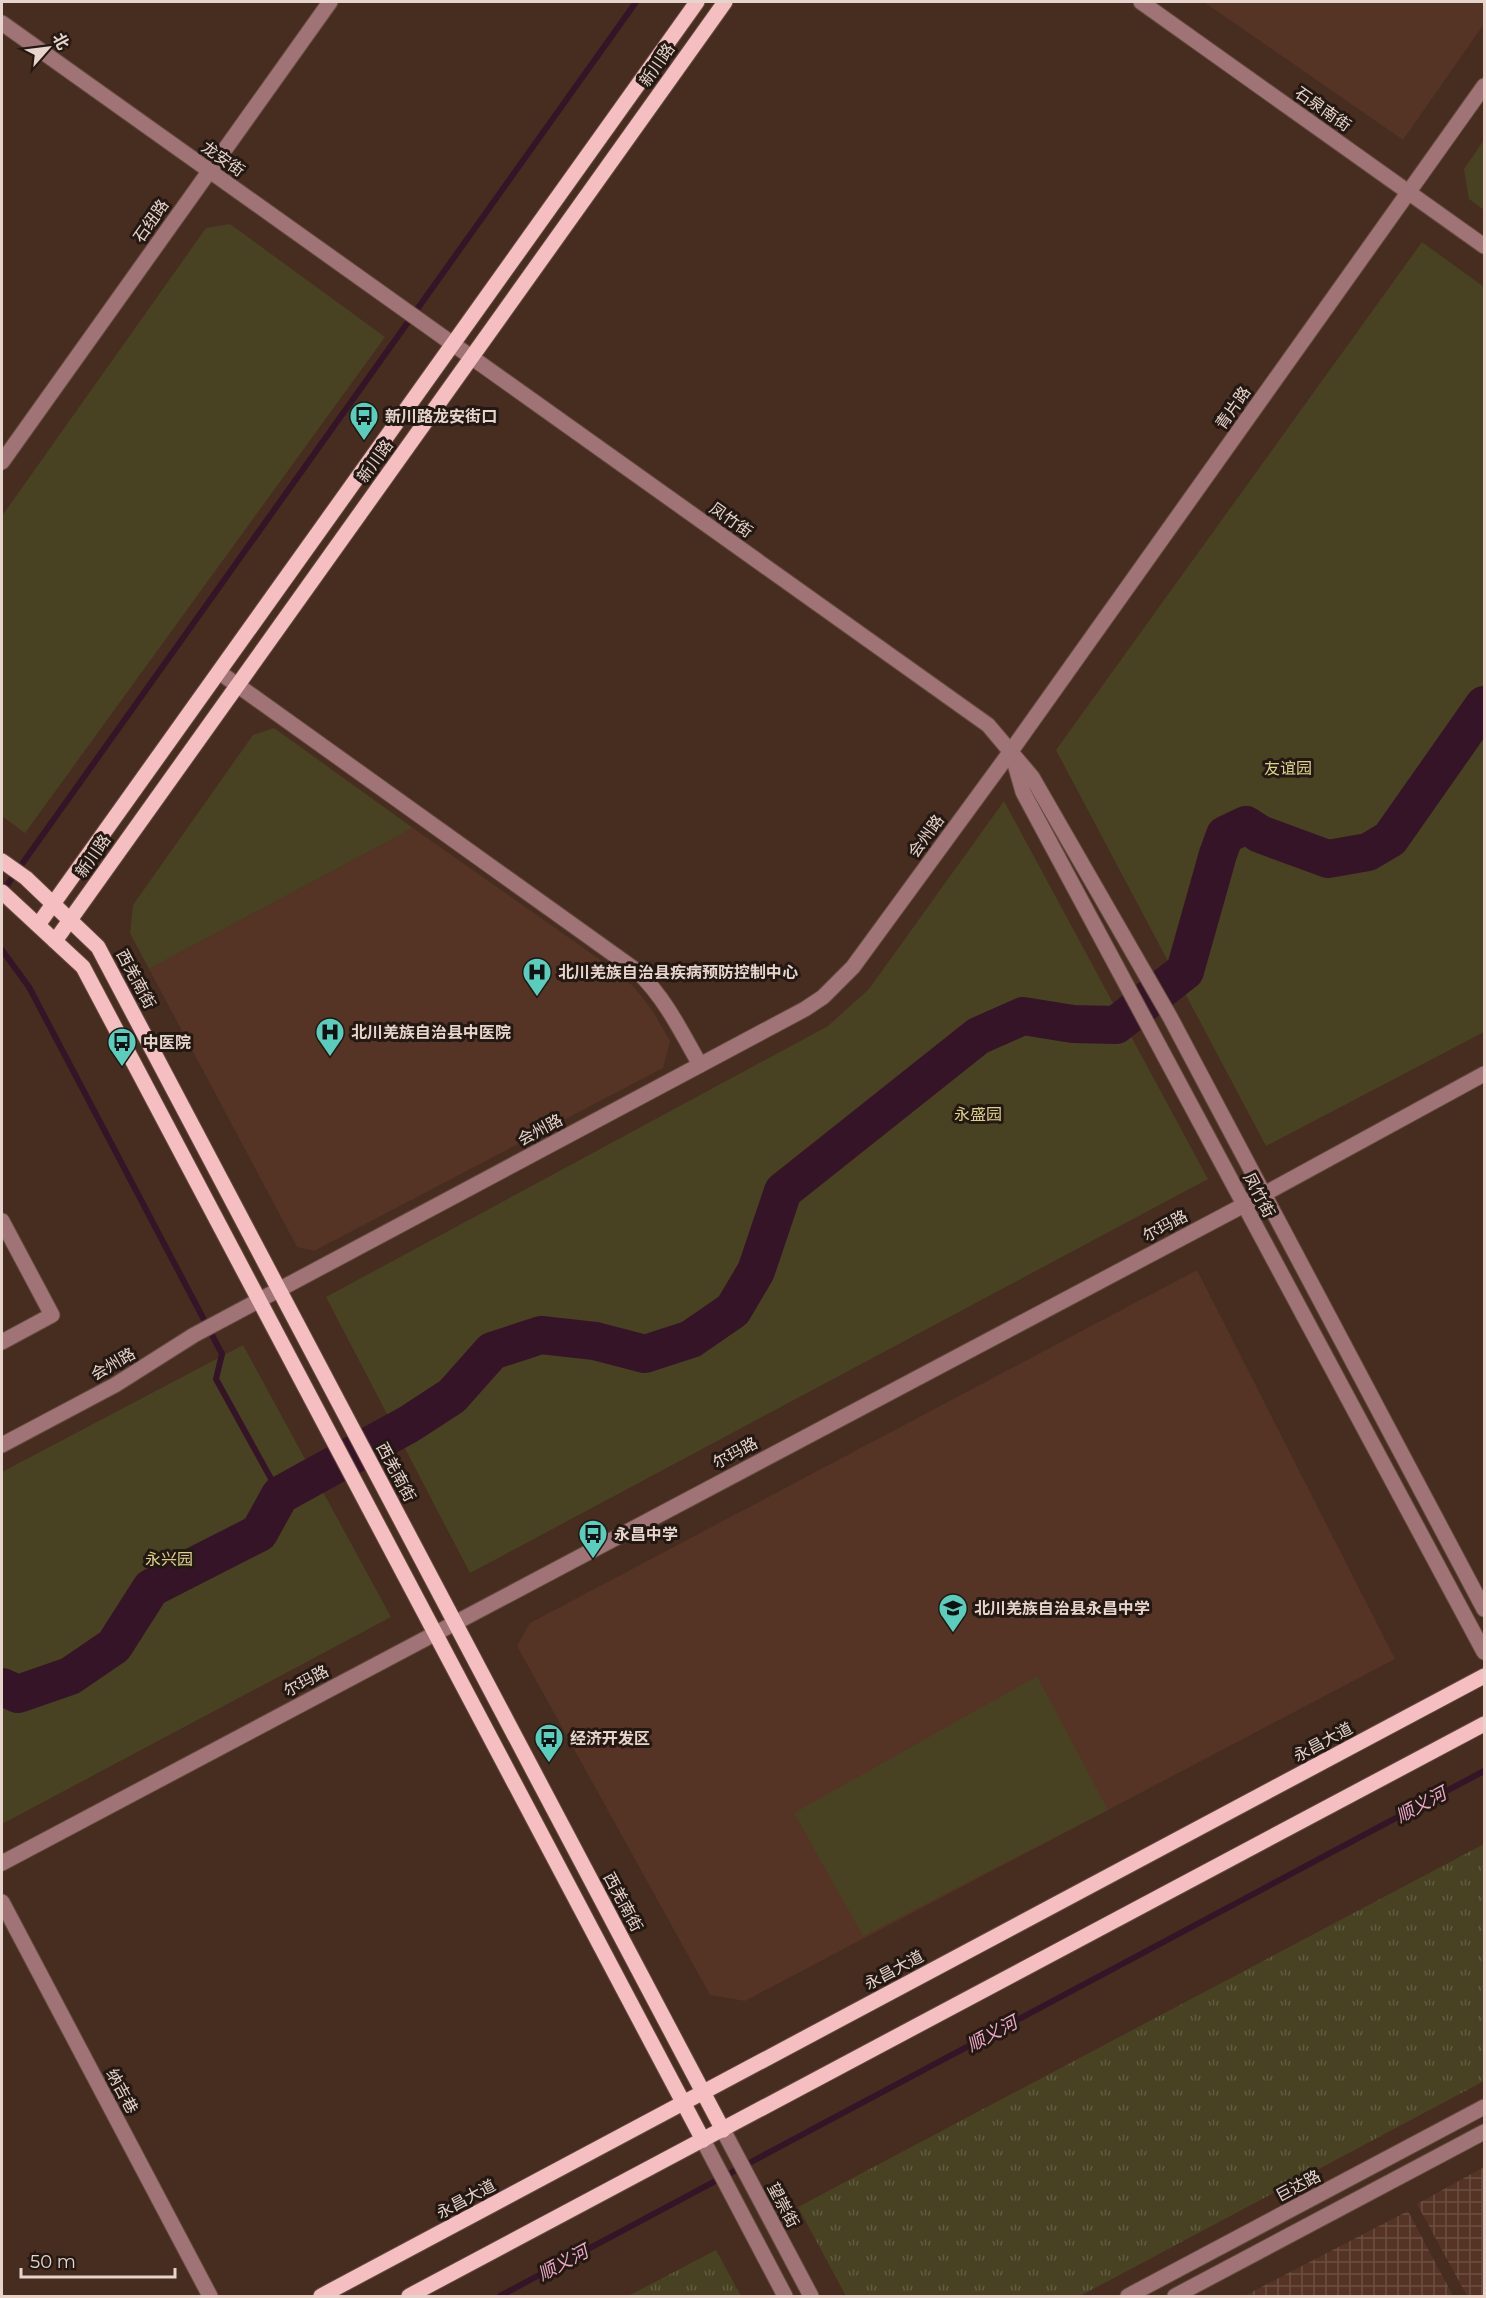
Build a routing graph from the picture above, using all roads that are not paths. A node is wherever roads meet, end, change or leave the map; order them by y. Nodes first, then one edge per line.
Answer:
1 (330, 2) edge
2 (697, 2) edge
3 (724, 2) edge
4 (1141, 2) edge
5 (2, 23) edge
6 (1485, 86) edge
7 (209, 171) junction
8 (1408, 192) junction
9 (1485, 246) edge
10 (424, 324) joint
11 (453, 344) junction
12 (471, 357) junction
13 (2, 462) edge
14 (219, 672) junction
15 (237, 684) junction
16 (1011, 751) junction
17 (2, 861) edge
18 (7, 896) edge
19 (54, 904) junction
20 (70, 920) junction
21 (39, 925) junction
22 (55, 941) junction
23 (699, 1065) junction
24 (1485, 1074) edge
25 (1263, 1193) junction
26 (1244, 1205) junction
27 (2, 1221) edge
28 (279, 1290) junction
29 (259, 1300) junction
30 (2, 1342) edge
31 (2, 1445) edge
32 (1485, 1609) edge
33 (455, 1622) junction
34 (434, 1632) junction
35 (1485, 1652) edge
36 (1485, 1676) edge
37 (1485, 1724) edge
38 (2, 1863) edge
39 (2, 1902) edge
40 (704, 2093) junction
41 (683, 2104) junction
42 (1485, 2107) edge
43 (723, 2130) junction
44 (1485, 2132) edge
45 (702, 2140) junction
46 (1138, 2294) edge
47 (210, 2296) edge
48 (321, 2296) edge
49 (409, 2296) edge
50 (785, 2296) edge
51 (811, 2296) edge
52 (1175, 2296) edge

1 - 7 street, 石纽路
2 - 11 main road, 新川路
3 - 12 main road, 新川路
4 - 8 street, 石泉南街
5 - 7 street, 龙安街
6 - 8 street, 青片路
7 - 10 street, 龙安街
7 - 13 street, 石纽路
8 - 9 street, 石泉南街
8 - 16 street, 青片路
10 - 11 street, 凤竹街
11 - 12 street, 凤竹街
11 - 14 main road, 新川路
12 - 15 main road, 新川路
12 - 16 street, 凤竹街
14 - 15 street
14 - 19 main road, 新川路
15 - 20 main road, 新川路
15 - 23 street
16 - 23 street, 会州路
16 - 25 street, 凤竹街
16 - 26 street, 凤竹街
17 - 19 main road, 西羌南街
18 - 21 main road
19 - 20 main road, 西羌南街
19 - 21 main road, 新川路
20 - 22 main road, 新川路
20 - 28 main road, 西羌南街
21 - 22 main road
22 - 29 main road
23 - 28 street, 会州路
24 - 25 street, 尔玛路
25 - 26 street, 尔玛路
25 - 32 street, 凤竹街
26 - 33 street, 尔玛路
26 - 35 street, 凤竹街
27 - 30 street
28 - 29 street, 会州路
28 - 33 main road, 西羌南街
29 - 31 street, 会州路
29 - 34 main road
33 - 34 street, 尔玛路
33 - 40 main road, 西羌南街
34 - 38 street, 尔玛路
34 - 41 main road
36 - 40 main road, 永昌大道
37 - 43 main road
39 - 47 street, 纳吉巷
40 - 41 main road, 永昌大道
40 - 43 main road, 西羌南街
41 - 45 main road
41 - 48 main road, 永昌大道
42 - 46 street, 巨达路
43 - 45 main road
43 - 51 street, 望崇街
44 - 52 street
45 - 49 main road
45 - 50 street

